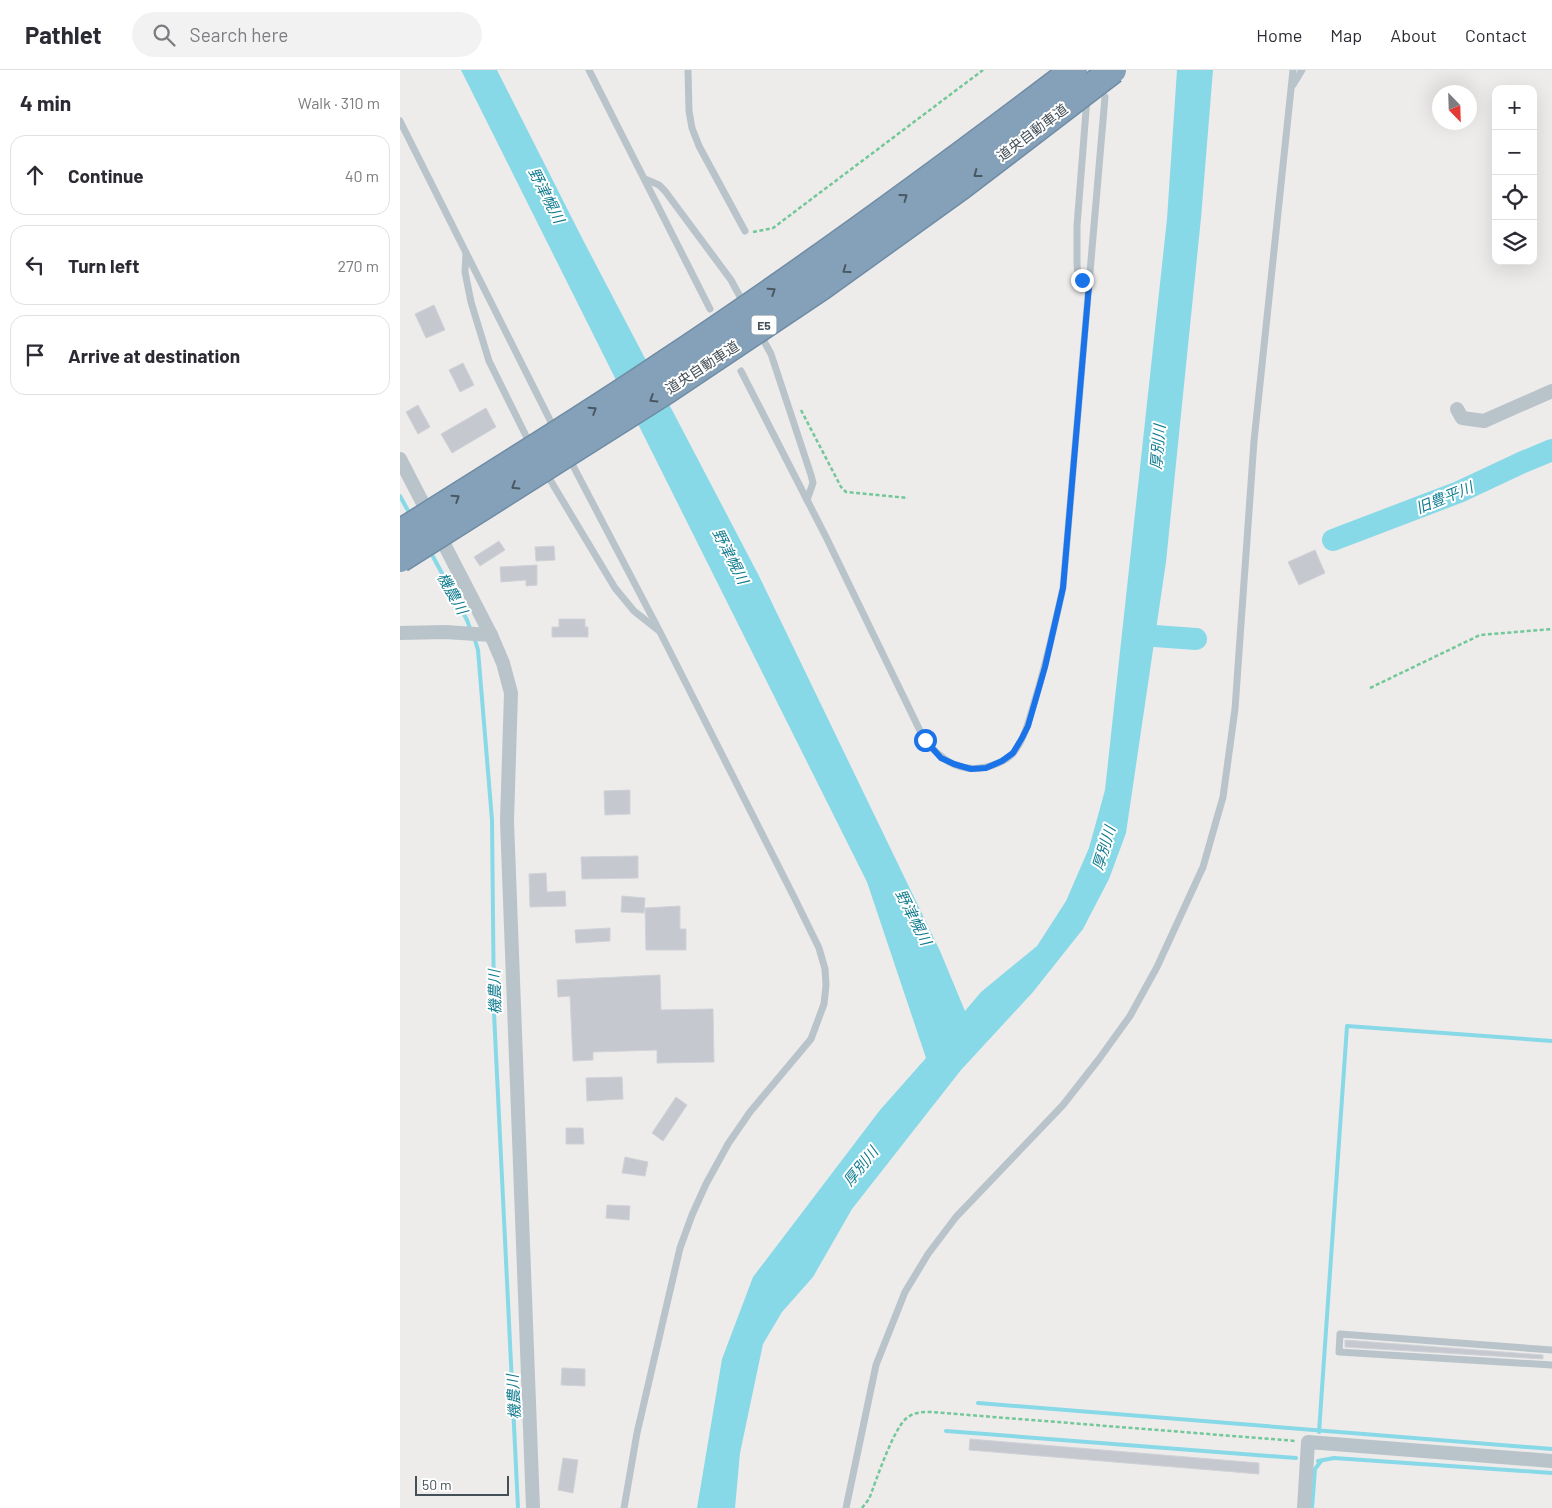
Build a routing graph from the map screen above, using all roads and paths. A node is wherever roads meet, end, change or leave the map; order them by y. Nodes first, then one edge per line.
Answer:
1 (589, 70) edge
2 (688, 70) edge
3 (983, 70) edge
4 (1113, 70) edge
5 (1293, 70) edge
6 (1302, 70) edge
7 (1081, 75) edge
8 (1292, 86) junction
9 (1105, 97) dead end
10 (400, 121) edge
11 (645, 179) junction
12 (745, 230) joint
13 (466, 251) junction
14 (1089, 285) junction
15 (710, 309) dead end
16 (750, 315) dead end
17 (754, 323) dead end
18 (742, 371) dead end
19 (1552, 392) edge
20 (797, 404) dead end
21 (1457, 409) dead end
22 (561, 441) dead end
23 (565, 450) dead end
24 (536, 454) dead end
25 (400, 459) edge
26 (540, 462) dead end
27 (908, 498) dead end
28 (807, 500) junction
29 (400, 534) edge
30 (400, 558) edge
31 (1552, 629) edge
32 (660, 632) junction
33 (400, 633) edge
34 (485, 635) junction
35 (1370, 688) dead end
36 (1552, 1350) edge
37 (1552, 1366) edge
38 (1308, 1442) junction
39 (1552, 1461) edge
40 (533, 1508) edge
41 (624, 1508) edge
42 (846, 1508) edge
43 (862, 1508) edge
44 (1304, 1508) edge

1 - 11 lane
2 - 12 lane
3 - 12 path
4 -> 30 highway, 道央自動車道 / E5, bridge
5 - 8 lane
6 - 8 lane
7 - 14 lane
29 -> 7 highway, 道央自動車道 / E5, bridge
8 - 42 lane
9 - 14 lane
10 - 13 lane
11 - 15 lane
11 - 16 lane
13 - 22 lane
13 - 24 lane
14 - 28 lane
17 - 28 lane
18 - 28 lane
19 - 21 street
20 - 27 path
23 - 32 lane
25 - 34 street
26 - 32 lane
31 - 35 path
32 - 41 lane
33 - 34 street
34 - 40 street
36 - 37 lane
38 - 39 street
38 - 43 path
38 - 44 street

